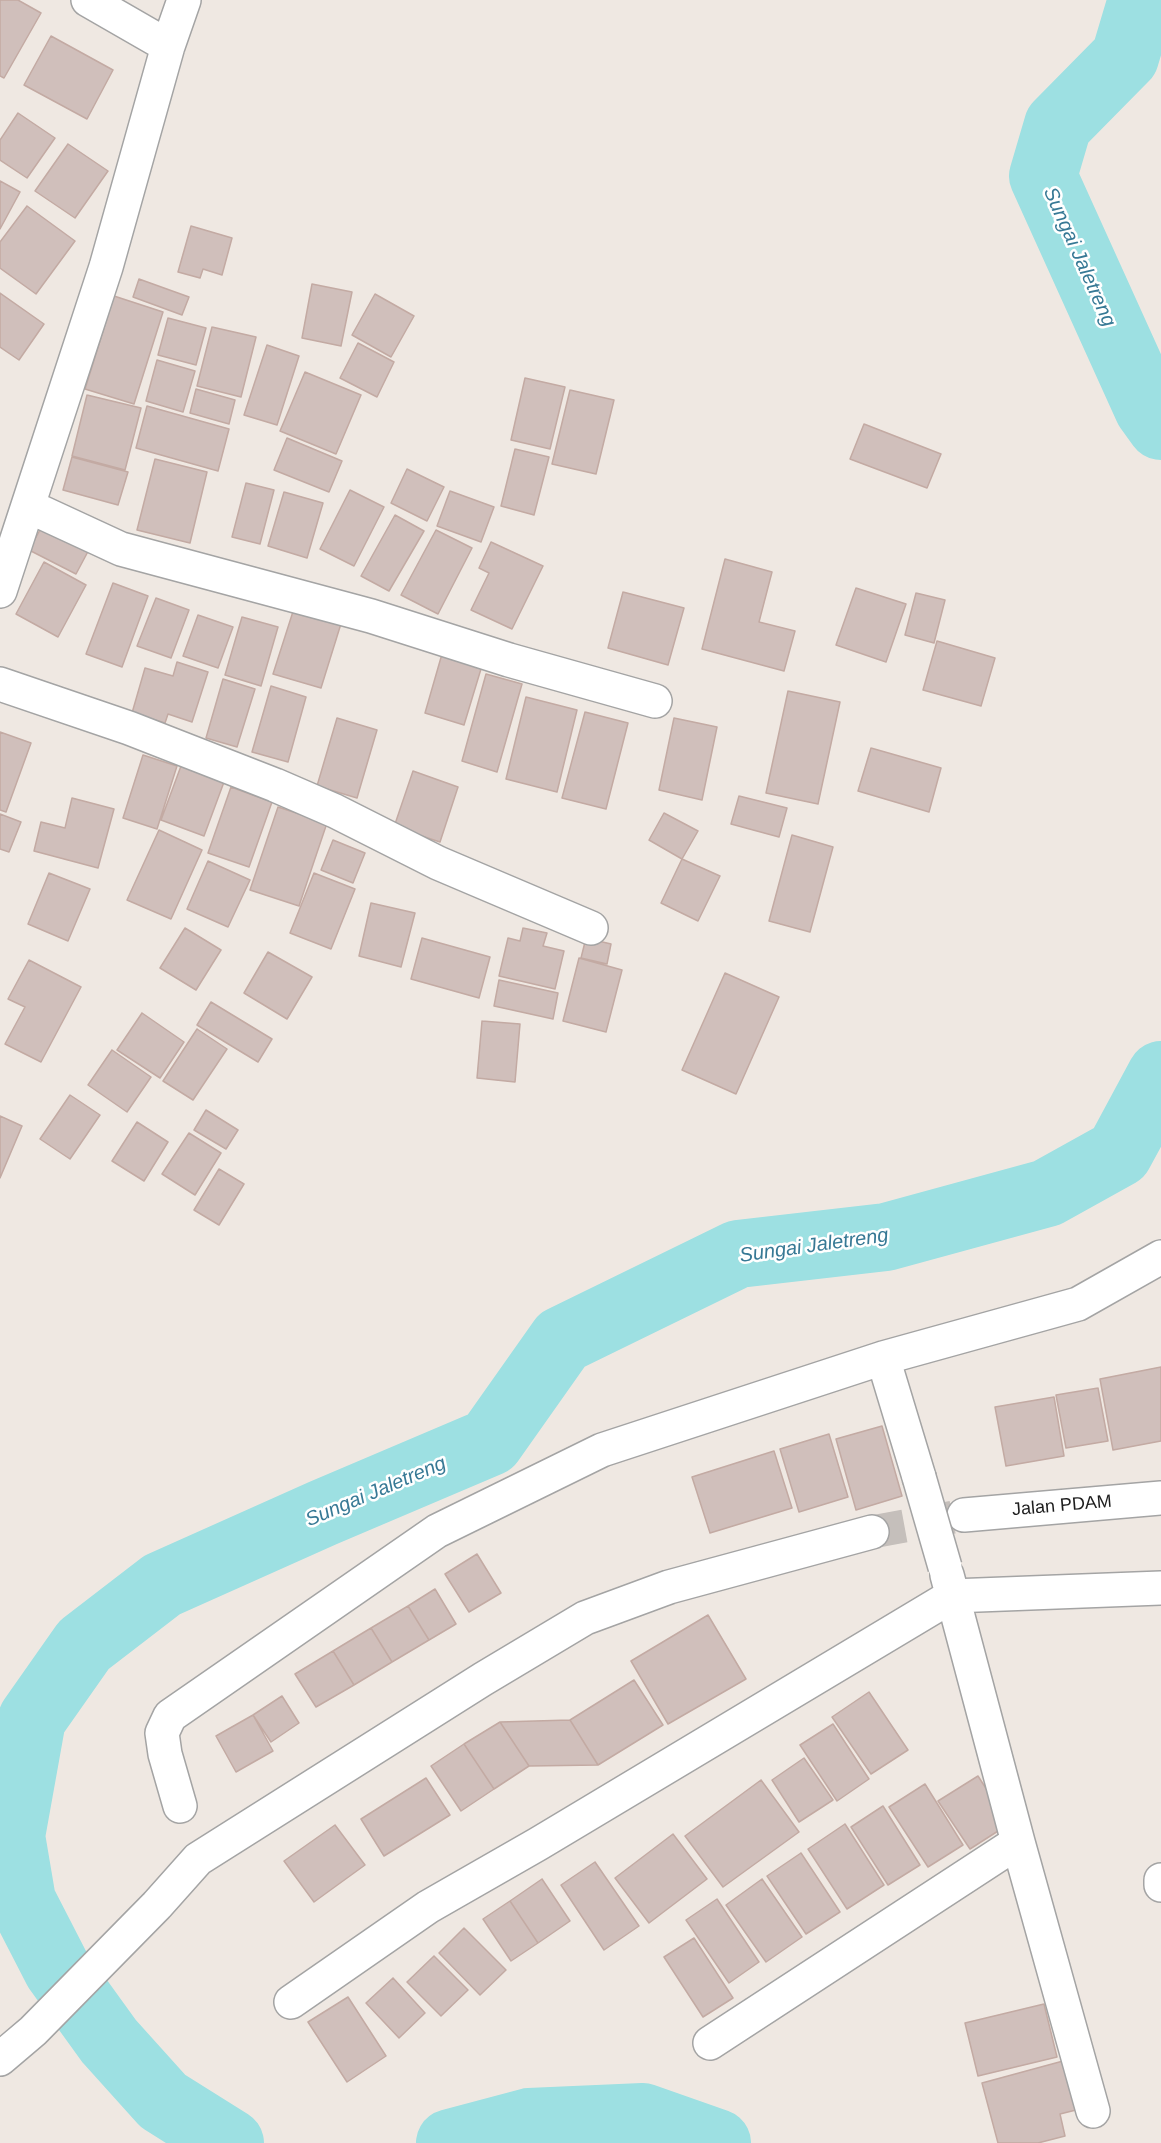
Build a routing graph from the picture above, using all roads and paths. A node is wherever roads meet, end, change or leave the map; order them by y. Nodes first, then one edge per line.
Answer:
1 (88, 0) edge
2 (184, 0) edge
3 (168, 45) junction
4 (28, 506) junction
5 (0, 591) edge
6 (0, 684) edge
7 (655, 701) dead end
8 (591, 928) dead end
9 (1161, 1257) edge
10 (883, 1358) junction
11 (1161, 1498) edge
12 (964, 1515) tunnel mouth
13 (872, 1532) tunnel mouth
14 (948, 1582) junction
15 (1161, 1588) edge
16 (180, 1806) dead end
17 (1018, 1842) junction
18 (1161, 1881) edge
19 (1161, 1885) edge
20 (291, 2002) dead end
21 (710, 2043) dead end
22 (0, 2059) edge
23 (1093, 2110) dead end

1 - 3 street
2 - 3 street
3 - 4 street
4 - 5 street
4 - 7 street
6 - 8 street
9 - 10 street
10 - 14 street, bridge
10 - 16 street
11 - 12 street, Jalan PDAM
13 - 22 street
14 - 15 street
14 - 17 street
14 - 20 street
17 - 21 street
17 - 23 street
18 - 19 street

